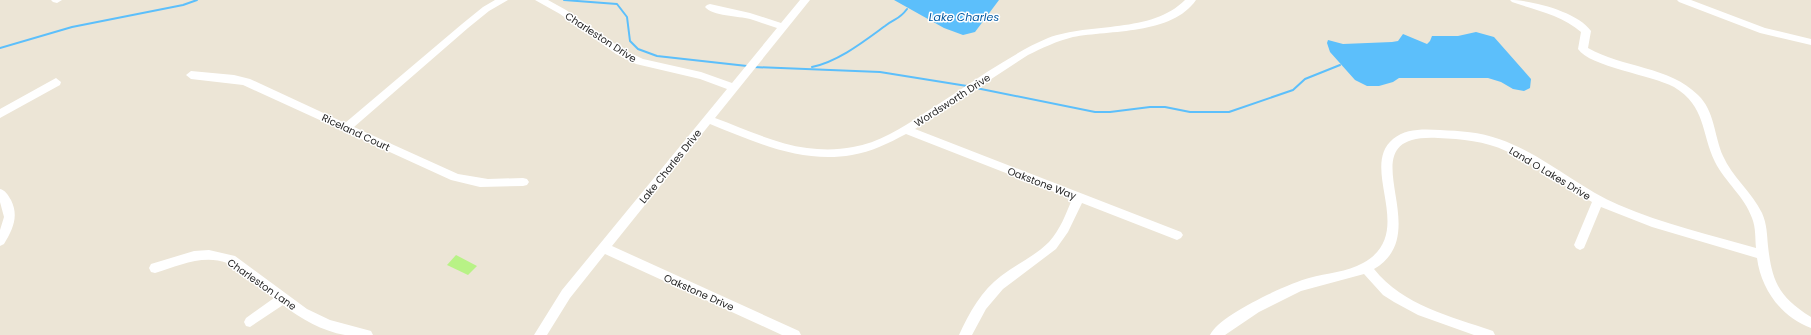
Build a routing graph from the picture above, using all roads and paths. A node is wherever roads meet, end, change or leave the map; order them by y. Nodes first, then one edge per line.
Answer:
1 (503, 0) edge
2 (540, 0) edge
3 (805, 0) edge
4 (1190, 0) edge
5 (1515, 0) edge
6 (1682, 0) edge
7 (710, 8) dead end
8 (783, 27) junction
9 (1811, 42) edge
10 (191, 74) dead end
11 (56, 82) dead end
12 (734, 87) junction
13 (0, 114) edge
14 (707, 120) junction
15 (346, 127) junction
16 (906, 130) junction
17 (523, 182) dead end
18 (0, 193) edge
19 (1079, 197) junction
20 (1598, 201) junction
21 (1178, 235) dead end
22 (0, 241) edge
23 (1580, 246) dead end
24 (604, 248) junction
25 (1763, 255) junction
26 (155, 268) dead end
27 (1366, 268) junction
28 (284, 298) junction
29 (250, 322) dead end
30 (1811, 323) edge
31 (367, 335) edge
32 (540, 335) edge
33 (795, 335) edge
34 (965, 335) edge
35 (1216, 335) edge
36 (1489, 335) edge

1 - 15 street
2 - 12 street, Charleston Drive
3 - 8 street, Lake Charles Drive
4 - 16 street, Wordsworth Drive
5 - 25 street
6 - 9 street
7 - 8 street
8 - 12 street, Lake Charles Drive
10 - 15 street, Riceland Court
11 - 13 street
12 - 14 street, Lake Charles Drive
14 - 16 street, Wordsworth Drive
14 - 24 street, Lake Charles Drive
15 - 17 street, Riceland Court
16 - 19 street, Oakstone Way
18 - 22 street
19 - 21 street, Oakstone Way
19 - 34 street
20 - 23 street
20 - 25 street, Land O Lakes Drive
20 - 27 street, Land O Lakes Drive
24 - 32 street, Lake Charles Drive
24 - 33 street, Oakstone Drive
25 - 30 street
26 - 28 street, Charleston Lane
27 - 35 street, Land O Lakes Drive
27 - 36 street
28 - 29 street
28 - 31 street, Charleston Lane

